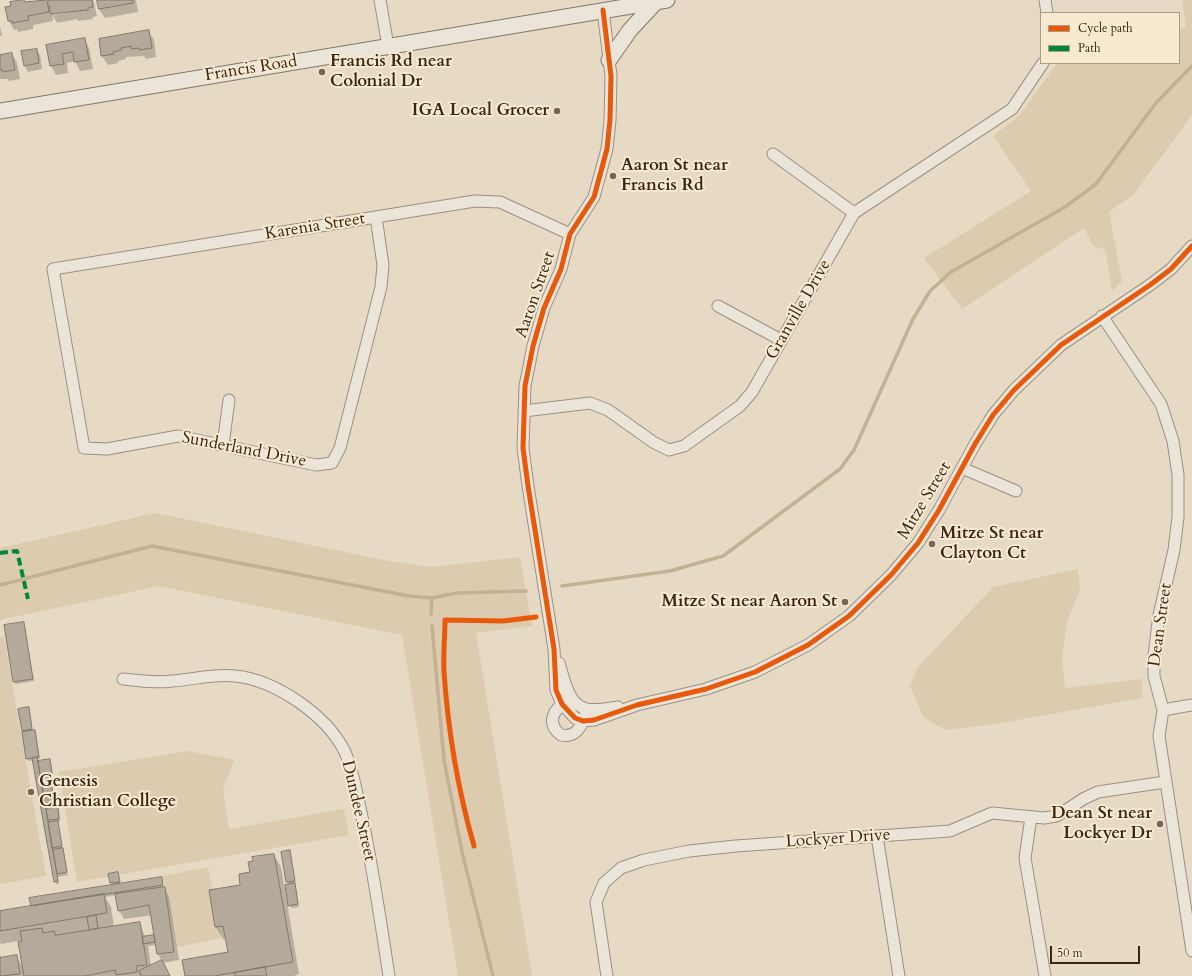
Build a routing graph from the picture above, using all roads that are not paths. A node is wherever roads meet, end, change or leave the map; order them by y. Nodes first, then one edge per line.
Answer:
1 (380, 0) edge
2 (1045, 0) edge
3 (661, 1) edge
4 (603, 10) junction
5 (1047, 12) edge
6 (388, 46) junction
7 (609, 60) junction
8 (1042, 64) edge
9 (0, 111) edge
10 (773, 154) dead end
11 (854, 213) junction
12 (376, 217) junction
13 (570, 234) junction
14 (1192, 246) edge
15 (53, 269) joint
16 (718, 306) dead end
17 (1102, 316) junction
18 (781, 340) junction
19 (229, 400) dead end
20 (524, 411) junction
21 (223, 445) junction
22 (962, 468) junction
23 (1016, 491) dead end
24 (554, 649) junction
25 (123, 679) dead end
26 (579, 705) junction
27 (637, 705) junction
28 (1192, 705) edge
29 (565, 708) junction
30 (1163, 710) junction
31 (584, 721) junction
32 (1165, 782) junction
33 (1031, 817) junction
34 (877, 836) junction
35 (1192, 951) edge
36 (389, 976) edge
37 (607, 976) edge
38 (899, 976) edge
39 (1045, 976) edge

1 - 6 street
2 - 5 street
3 - 4 main road, Francis Road
3 - 7 main road
4 - 6 main road, Francis Road
4 - 7 street, Aaron Street
6 - 9 main road, Francis Road
7 - 13 street, Aaron Street
8 - 11 street, Granville Drive
10 - 11 street
11 - 18 street, Granville Drive
12 - 13 street, Karenia Street
12 - 15 street, Karenia Street
12 - 21 street, Sunderland Drive
13 - 20 street, Aaron Street
14 - 17 street, Mitze Street
15 - 21 street, Sunderland Drive
16 - 18 street
17 - 22 street, Mitze Street
17 - 30 street, Dean Street
18 - 20 street, Granville Drive
19 - 21 street
20 - 24 street, Aaron Street
22 - 23 street
22 - 27 street, Mitze Street
24 - 26 street, Aaron Street
24 - 29 street, Aaron Street
25 - 36 street, Dundee Street
26 - 27 street
26 - 29 street
26 - 31 street
27 - 31 street
28 - 30 street
29 - 31 street
29 - 31 street
30 - 32 street, Dean Street
32 - 33 street, Lockyer Drive
32 - 35 street, Dean Street
33 - 34 street, Lockyer Drive
33 - 39 street
34 - 37 street, Lockyer Drive
34 - 38 street

